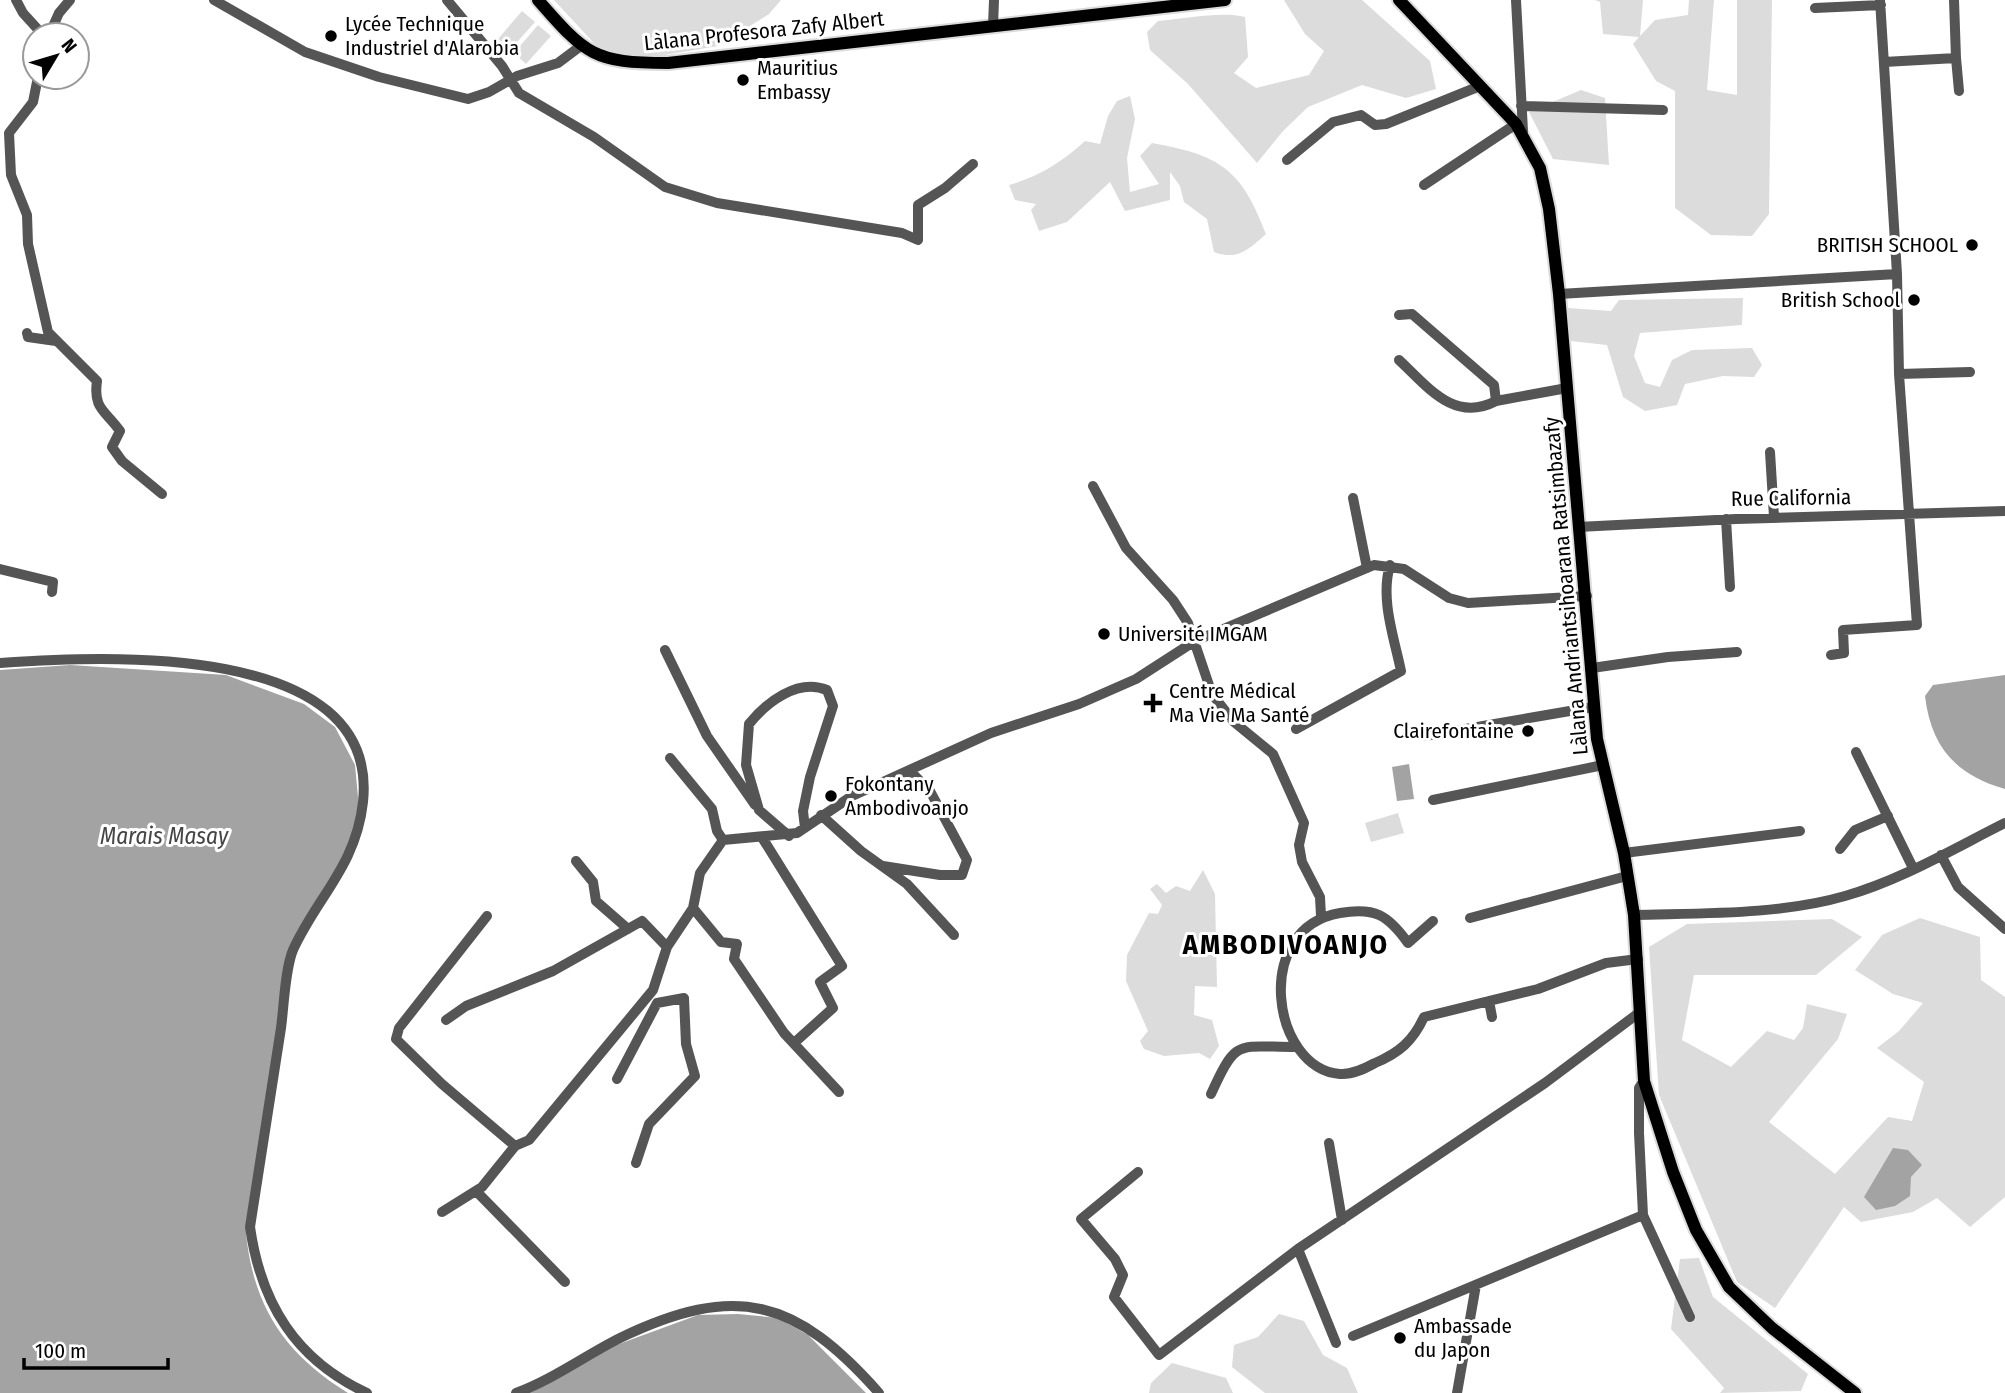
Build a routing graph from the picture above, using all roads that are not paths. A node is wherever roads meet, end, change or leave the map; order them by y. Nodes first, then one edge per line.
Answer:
1 (16, 0) edge
2 (70, 0) edge
3 (214, 0) edge
4 (447, 0) edge
5 (538, 0) edge
6 (994, 0) edge
7 (1225, 0) edge
8 (1399, 0) edge
9 (1517, 0) edge
10 (1954, 0) edge
11 (1880, 3) edge
12 (1815, 8) dead end
13 (30, 21) edge
14 (55, 21) edge
15 (993, 26) junction
16 (582, 45) junction
17 (1956, 58) junction
18 (1884, 62) junction
19 (509, 80) junction
20 (1480, 86) junction
21 (35, 91) edge
22 (1959, 91) dead end
23 (1521, 106) junction
24 (1663, 110) dead end
25 (1519, 128) junction
26 (4, 132) edge
27 (1287, 160) dead end
28 (973, 164) dead end
29 (1424, 185) dead end
30 (1897, 274) junction
31 (1559, 294) junction
32 (1399, 315) dead end
33 (27, 333) dead end
34 (55, 341) junction
35 (1399, 360) dead end
36 (1970, 372) dead end
37 (1899, 374) junction
38 (1567, 388) junction
39 (1496, 401) junction
40 (1770, 452) dead end
41 (1093, 486) dead end
42 (162, 495) dead end
43 (1353, 498) dead end
44 (2005, 512) edge
45 (1910, 515) junction
46 (1774, 517) junction
47 (1726, 519) junction
48 (1578, 527) junction
49 (1390, 565) junction
50 (1367, 568) junction
51 (0, 569) edge
52 (1730, 587) dead end
53 (52, 592) dead end
54 (1587, 596) junction
55 (1195, 641) junction
56 (665, 650) dead end
57 (1737, 652) dead end
58 (1831, 655) dead end
59 (0, 663) edge
60 (1592, 668) junction
61 (1593, 707) junction
62 (1296, 729) dead end
63 (1425, 736) dead end
64 (1856, 751) dead end
65 (670, 758) dead end
66 (1603, 765) junction
67 (910, 771) junction
68 (1433, 800) dead end
69 (759, 810) junction
70 (821, 816) junction
71 (1888, 816) junction
72 (2005, 823) edge
73 (805, 828) junction
74 (1800, 831) dead end
75 (789, 836) junction
76 (763, 838) junction
77 (723, 840) junction
78 (1840, 849) dead end
79 (1624, 853) junction
80 (1941, 855) junction
81 (576, 861) dead end
82 (883, 866) junction
83 (1913, 868) junction
84 (1627, 876) junction
85 (693, 908) junction
86 (1634, 915) junction
87 (487, 916) dead end
88 (1321, 916) junction
89 (1470, 918) dead end
90 (1433, 920) dead end
91 (628, 929) junction
92 (2005, 929) edge
93 (954, 935) dead end
94 (667, 947) junction
95 (1638, 959) junction
96 (653, 990) junction
97 (1489, 1001) junction
98 (657, 1003) junction
99 (1640, 1012) junction
100 (1492, 1017) dead end
101 (446, 1020) dead end
102 (794, 1044) junction
103 (1297, 1047) junction
104 (617, 1079) dead end
105 (1644, 1081) junction
106 (839, 1092) dead end
107 (1211, 1094) dead end
108 (1329, 1143) dead end
109 (515, 1146) junction
110 (636, 1163) dead end
111 (1138, 1172) dead end
112 (476, 1191) junction
113 (442, 1212) dead end
114 (1643, 1214) junction
115 (1342, 1220) junction
116 (1298, 1249) junction
117 (565, 1282) dead end
118 (1476, 1285) junction
119 (1690, 1317) dead end
120 (1353, 1336) dead end
121 (1336, 1343) dead end
122 (367, 1393) edge
123 (516, 1393) edge
124 (879, 1393) edge
125 (1457, 1393) edge
126 (1855, 1393) edge

1 - 13 street
2 - 14 street
3 - 19 street
4 - 19 street
5 - 16 main road, Làlana Profesora Zafy Albert
6 - 15 street
7 - 15 main road, Làlana Profesora Zafy Albert
8 - 20 main road, Làlana Andriantsihoarana Ratsimbazafy
9 - 23 street
10 - 17 street
11 - 12 street
11 - 18 street
15 - 16 main road, Làlana Profesora Zafy Albert
16 - 19 street
17 - 18 street
17 - 22 street
18 - 30 street
19 - 28 street
20 - 25 main road, Làlana Andriantsihoarana Ratsimbazafy
20 - 27 street
21 - 26 street
23 - 24 street
23 - 25 street
25 - 29 street
25 - 31 main road, Làlana Andriantsihoarana Ratsimbazafy
26 - 34 street
30 - 31 street
30 - 37 street
31 - 38 main road, Làlana Andriantsihoarana Ratsimbazafy
32 - 39 street
33 - 34 street
34 - 42 street
35 - 39 street
36 - 37 street
37 - 45 street
38 - 39 street
38 - 48 main road, Làlana Andriantsihoarana Ratsimbazafy
40 - 46 street
41 - 55 street
43 - 50 street
44 - 45 street, Rue California
45 - 46 street, Rue California
45 - 58 street
46 - 47 street, Rue California
47 - 48 street, Rue California
47 - 52 street
48 - 54 main road, Làlana Andriantsihoarana Ratsimbazafy
49 - 50 street
49 - 54 street
49 - 62 street
50 - 55 street
51 - 53 street
54 - 60 main road, Làlana Andriantsihoarana Ratsimbazafy
55 - 67 street
55 - 88 street
56 - 69 street
57 - 60 street
59 - 122 street
60 - 61 main road, Làlana Andriantsihoarana Ratsimbazafy
61 - 63 street
61 - 66 main road, Làlana Andriantsihoarana Ratsimbazafy
64 - 71 street
65 - 77 street
66 - 68 street
66 - 79 main road, Làlana Andriantsihoarana Ratsimbazafy
67 - 70 street
67 - 82 street
69 - 73 street
69 - 75 street
70 - 73 street
70 - 82 street
71 - 78 street
71 - 83 street
72 - 80 street
73 - 75 street
74 - 79 street
75 - 76 street
76 - 77 street
76 - 102 street
77 - 85 street
79 - 84 main road, Làlana Andriantsihoarana Ratsimbazafy
80 - 83 street
80 - 92 street
81 - 91 street
82 - 93 street
83 - 86 street
84 - 86 main road, Làlana Andriantsihoarana Ratsimbazafy
84 - 89 street
85 - 94 street
85 - 102 street
86 - 95 main road, Làlana Andriantsihoarana Ratsimbazafy
87 - 109 street
88 - 90 street
88 - 103 street
91 - 94 street
91 - 101 street
94 - 96 street
95 - 97 street
95 - 99 main road, Làlana Andriantsihoarana Ratsimbazafy
96 - 98 street
96 - 109 street
97 - 100 street
97 - 103 street
98 - 104 street
98 - 110 street
99 - 105 main road, Làlana Andriantsihoarana Ratsimbazafy
99 - 115 street
102 - 106 street
103 - 107 street
105 - 114 street
105 - 126 main road, Làlana Andriantsihoarana Ratsimbazafy
108 - 115 street
109 - 112 street
111 - 116 street
112 - 113 street
112 - 117 street
114 - 118 street
114 - 119 street
115 - 116 street
116 - 121 street
118 - 120 street
118 - 125 street
123 - 124 street

